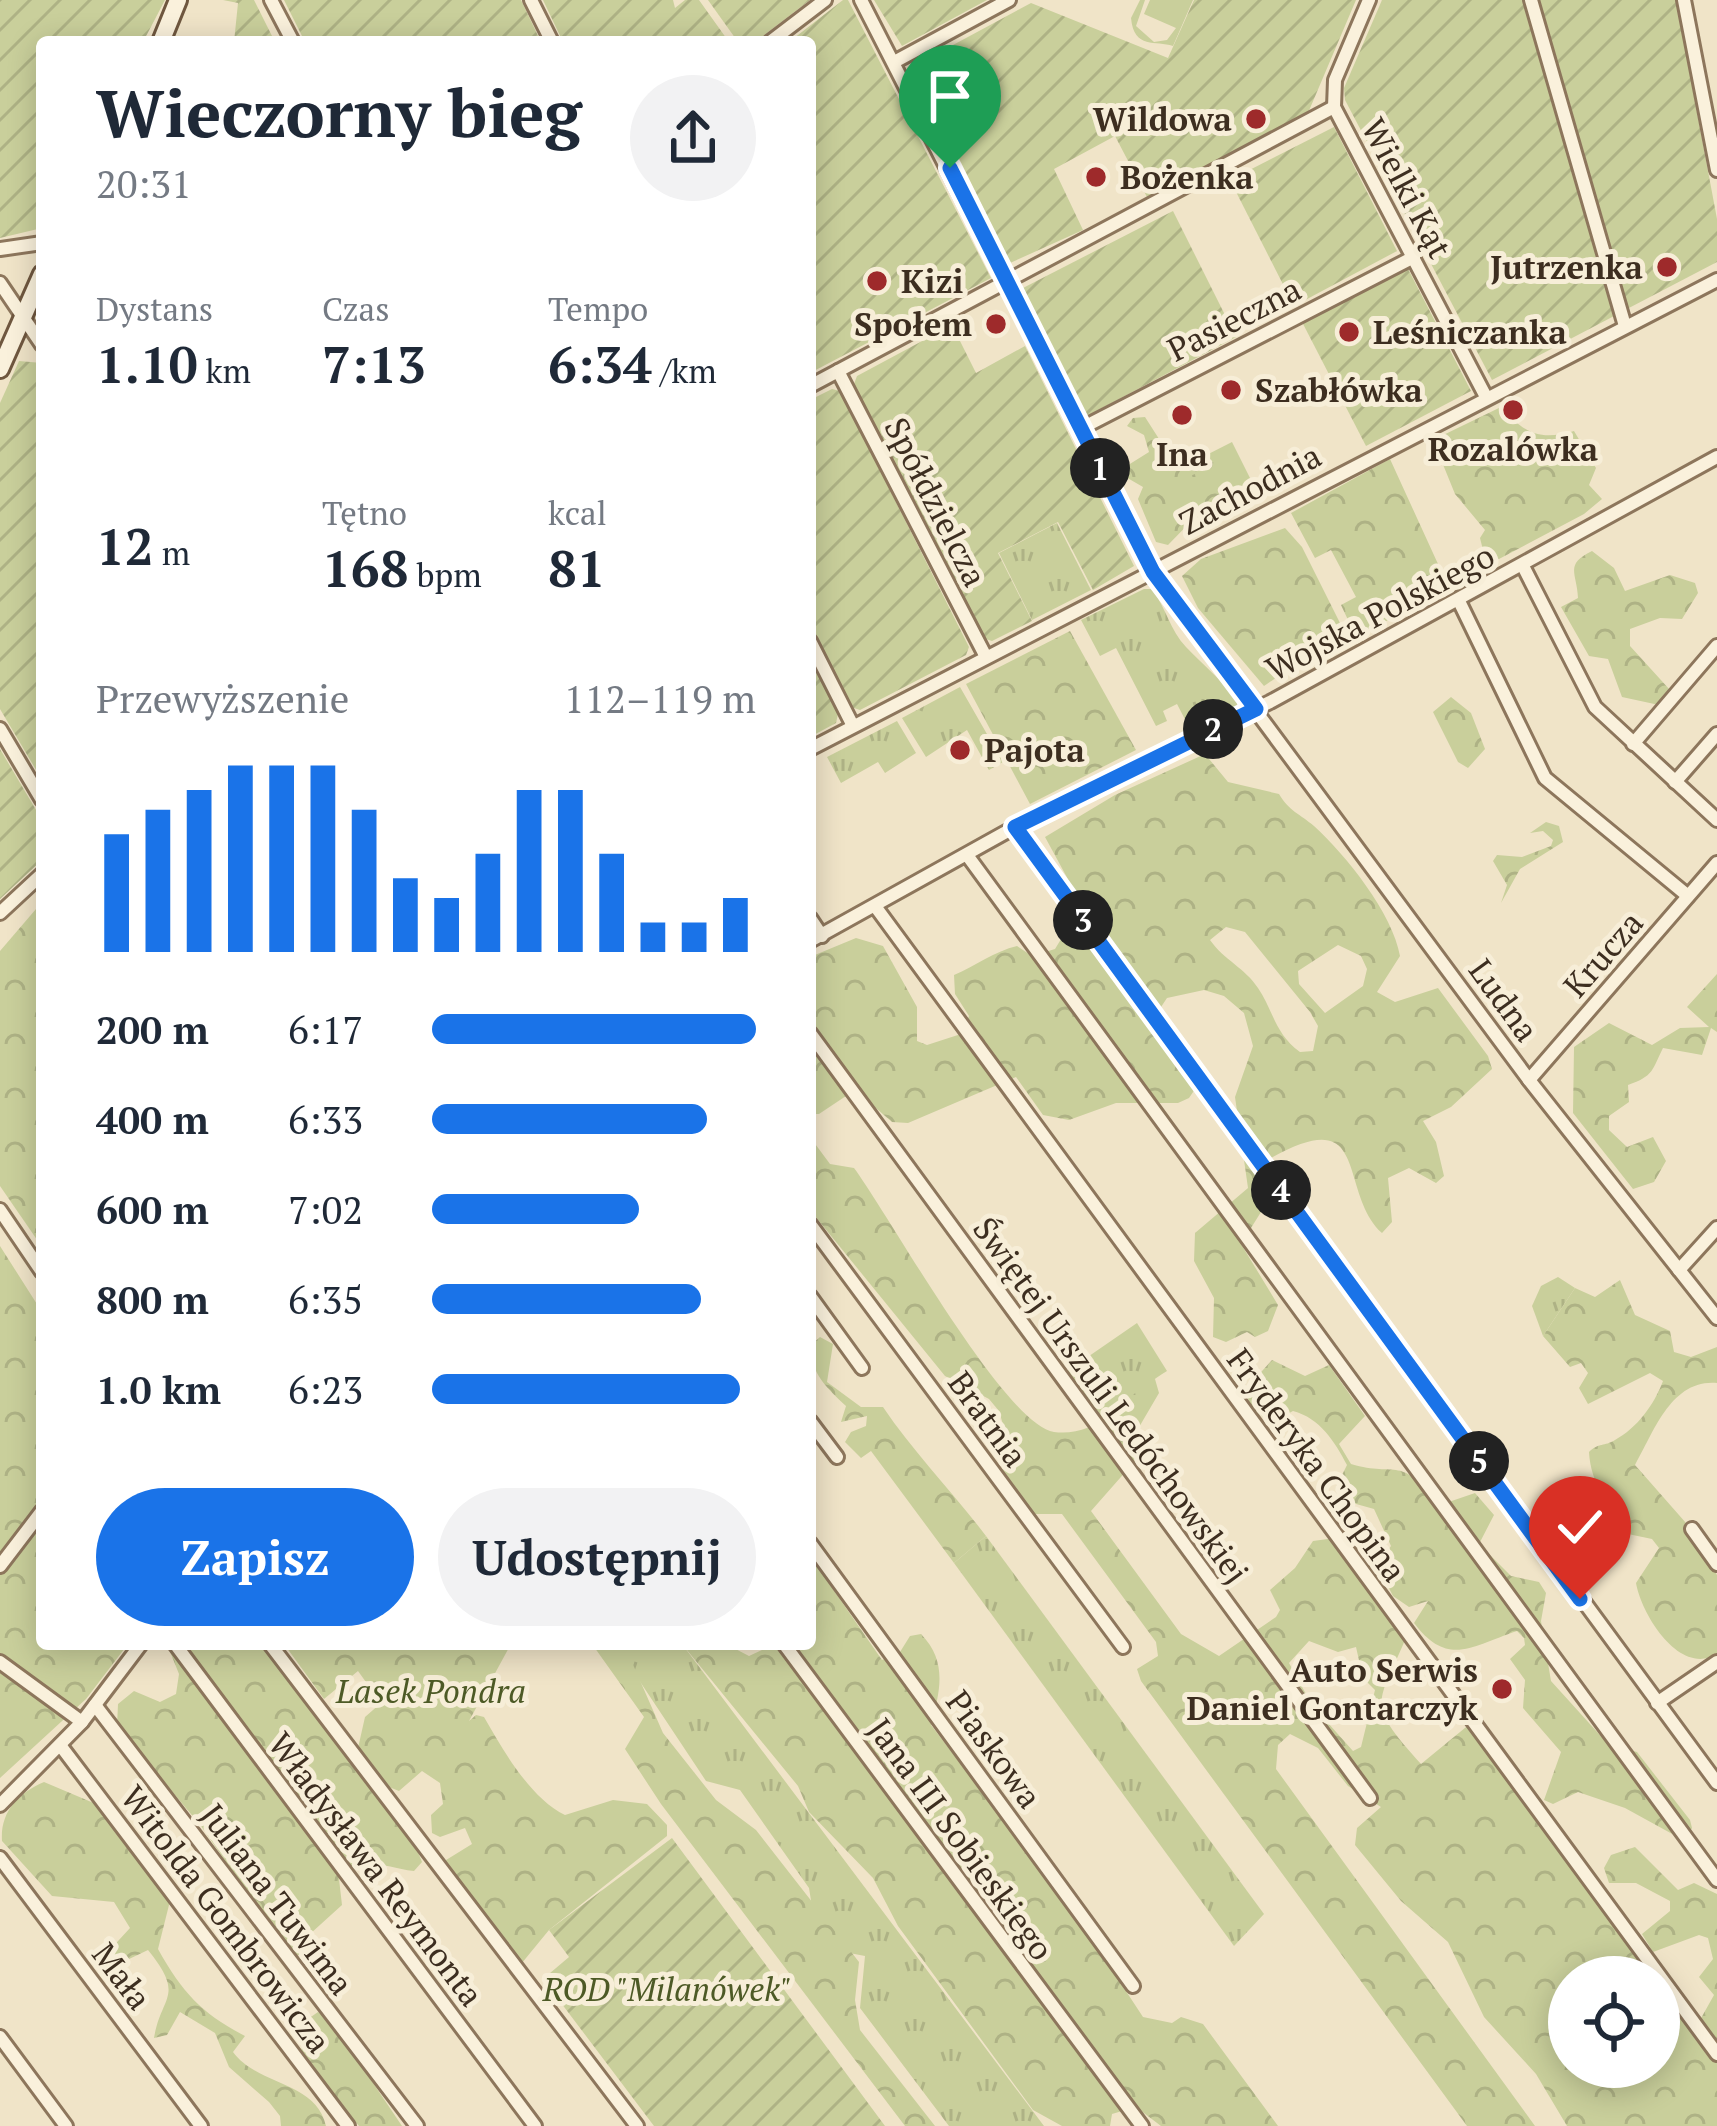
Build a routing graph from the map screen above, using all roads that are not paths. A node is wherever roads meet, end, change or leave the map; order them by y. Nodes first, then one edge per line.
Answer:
1 (178, 0) edge
2 (272, 0) edge
3 (531, 0) edge
4 (825, 0) edge
5 (861, 0) edge
6 (1010, 0) edge
7 (1369, 0) edge
8 (1531, 0) edge
9 (1684, 0) edge
10 (163, 36) edge
11 (290, 36) edge
12 (549, 36) edge
13 (778, 36) edge
14 (896, 61) junction
15 (1334, 107) junction
16 (1717, 170) edge
17 (36, 244) edge
18 (0, 249) edge
19 (1414, 257) junction
20 (1717, 280) edge
21 (0, 283) edge
22 (1007, 283) junction
23 (36, 287) edge
24 (22, 316) junction
25 (1625, 326) junction
26 (36, 336) edge
27 (0, 369) edge
28 (838, 371) junction
29 (816, 383) edge
30 (1485, 395) junction
31 (1080, 429) junction
32 (1717, 457) edge
33 (1522, 566) junction
34 (1153, 572) junction
35 (1459, 601) junction
36 (1717, 646) edge
37 (816, 653) edge
38 (986, 657) junction
39 (1256, 709) junction
40 (854, 726) junction
41 (0, 729) edge
42 (1717, 734) edge
43 (1633, 744) junction
44 (816, 746) edge
45 (1675, 782) junction
46 (36, 790) edge
47 (1717, 820) edge
48 (1015, 827) junction
49 (967, 855) junction
50 (1717, 863) edge
51 (36, 880) edge
52 (1688, 896) junction
53 (875, 906) junction
54 (0, 913) edge
55 (816, 939) edge
56 (816, 1041) edge
57 (1529, 1080) junction
58 (0, 1210) edge
59 (1717, 1228) edge
60 (816, 1231) edge
61 (36, 1263) edge
62 (1679, 1270) junction
63 (816, 1304) edge
64 (1717, 1318) edge
65 (862, 1368) dead end
66 (816, 1428) edge
67 (837, 1457) dead end
68 (36, 1519) edge
69 (1692, 1529) dead end
70 (816, 1552) edge
71 (1717, 1564) edge
72 (0, 1565) edge
73 (1123, 1647) dead end
74 (136, 1650) edge
75 (179, 1650) edge
76 (275, 1650) edge
77 (788, 1650) edge
78 (0, 1662) edge
79 (1717, 1662) edge
80 (1657, 1703) junction
81 (95, 1705) junction
82 (82, 1722) junction
83 (60, 1745) junction
84 (1717, 1784) edge
85 (1370, 1798) dead end
86 (0, 1805) edge
87 (0, 1858) edge
88 (1717, 1880) edge
89 (1133, 1986) dead end
90 (0, 2037) edge
91 (1717, 2054) edge
92 (66, 2126) edge
93 (201, 2126) edge
94 (348, 2126) edge
95 (417, 2126) edge
96 (535, 2126) edge
97 (637, 2126) edge
98 (1142, 2126) edge

1 - 10 street
2 - 11 street
3 - 12 street
4 - 13 street
5 - 14 street, Ludna
6 - 14 street
7 - 15 street, Wielki Kąt
8 - 25 street
9 - 16 street
14 - 22 street, Ludna
15 - 19 street, Wielki Kąt
15 - 22 street
17 - 18 street
19 - 30 street, Wielki Kąt
19 - 31 street, Pasieczna
20 - 25 street, Zachodnia
21 - 24 street
22 - 28 street
22 - 31 street, Ludna
23 - 24 street
24 - 26 street
24 - 27 street
25 - 30 street, Zachodnia
28 - 29 street
28 - 38 street, Spółdzielcza
30 - 34 street, Zachodnia
31 - 34 street, Ludna
32 - 33 street, Wojska Polskiego
33 - 35 street, Wojska Polskiego
33 - 43 street
34 - 38 street, Zachodnia
34 - 39 street, Ludna
35 - 39 street, Wojska Polskiego
35 - 52 street
36 - 43 street
37 - 40 street
38 - 40 street, Zachodnia
39 - 48 street, Wojska Polskiego
39 - 57 street, Ludna
40 - 44 street, Zachodnia
41 - 46 street
42 - 45 street
43 - 45 street
45 - 47 street
48 - 49 street, Wojska Polskiego
48 - 80 street
49 - 53 street, Wojska Polskiego
49 - 88 street
50 - 52 street, Krucza
51 - 54 street
52 - 57 street, Krucza
53 - 55 street, Wojska Polskiego
53 - 91 street, Fryderyka Chopina
56 - 85 street, Świętej Urszuli Ledóchowskiej
57 - 62 street, Ludna
58 - 61 street
59 - 62 street
60 - 73 street, Bratnia
62 - 64 street, Ludna
63 - 65 street
66 - 67 street
68 - 72 street
69 - 71 street
70 - 89 street, Piaskowa
74 - 81 street
75 - 96 street, Władysława Reymonta
76 - 97 street
77 - 98 street, Jana III Sobieskiego
78 - 82 street
79 - 80 street
80 - 84 street
81 - 82 street
81 - 95 street, Juliana Tuwima
82 - 83 street
83 - 86 street
83 - 94 street, Witolda Gombrowicza
87 - 93 street, Mała
90 - 92 street

